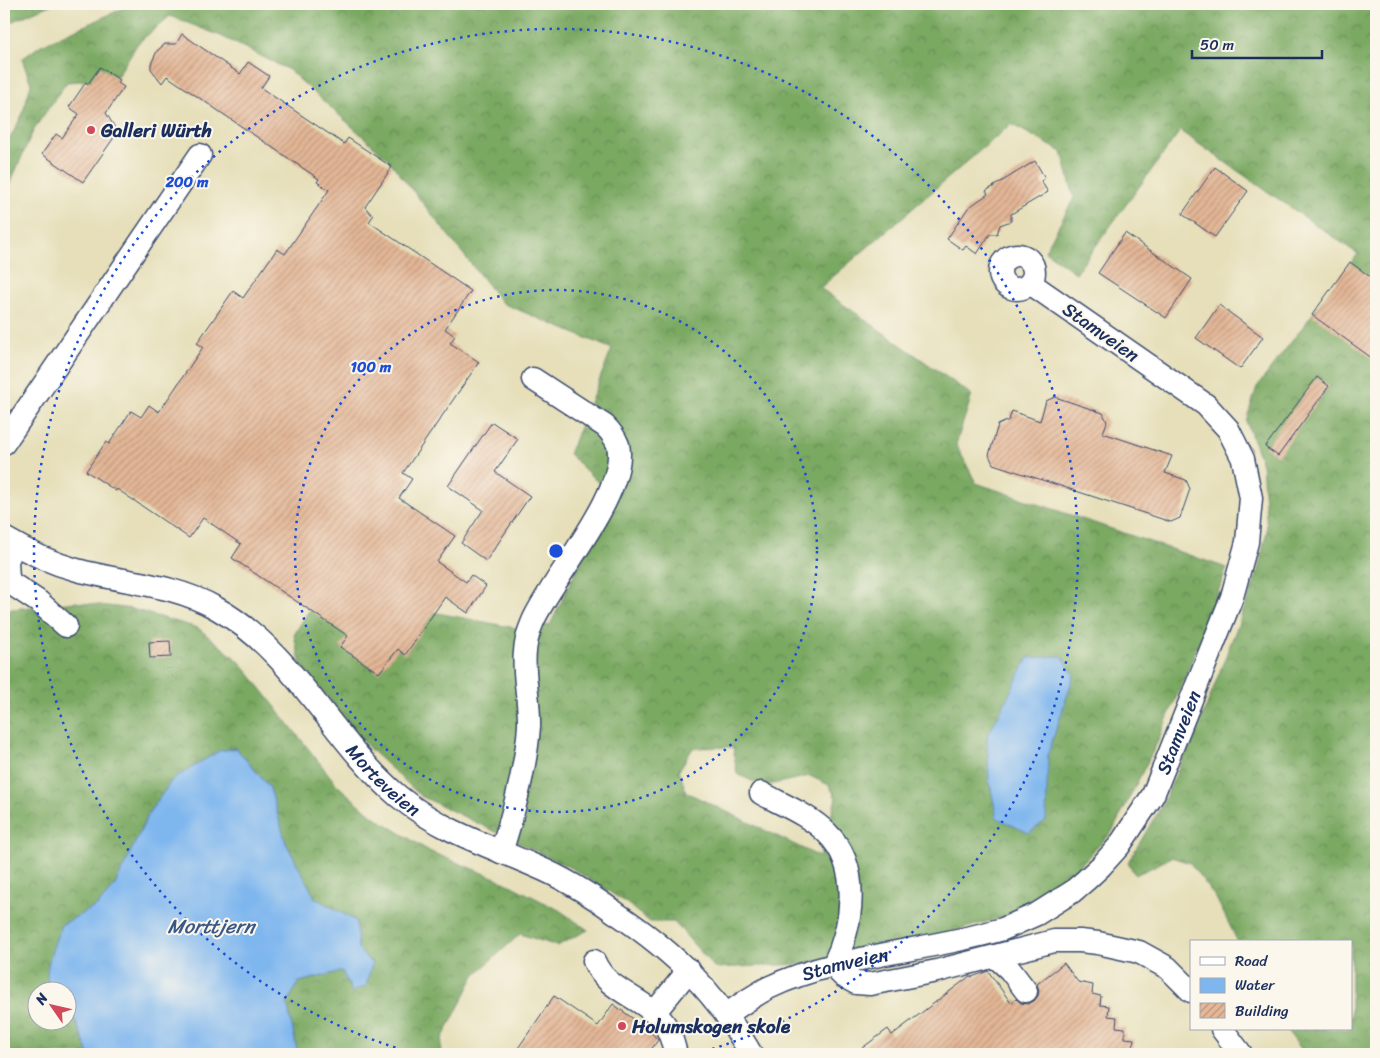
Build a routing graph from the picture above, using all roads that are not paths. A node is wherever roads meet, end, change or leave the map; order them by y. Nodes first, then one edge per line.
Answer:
1 (200, 155) dead end
2 (1030, 283) dead end
3 (533, 379) dead end
4 (4, 443) edge
5 (9, 541) edge
6 (66, 626) dead end
7 (761, 794) dead end
8 (501, 852) junction
9 (996, 957) junction
10 (594, 961) dead end
11 (834, 966) junction
12 (689, 970) junction
13 (1190, 990) edge
14 (1026, 991) dead end
15 (654, 1013) junction
16 (726, 1015) junction
17 (1223, 1030) edge
18 (676, 1054) edge
19 (751, 1054) edge
20 (1241, 1054) edge

1 - 4 street
2 - 11 street, Stamveien
3 - 8 street
5 - 6 street
5 - 8 street, Morteveien
7 - 11 street
8 - 12 street, Morteveien
9 - 11 street
9 - 13 street
9 - 14 street
10 - 15 street
11 - 16 street, Stamveien
12 - 15 street
12 - 16 street, Morteveien
15 - 18 street
16 - 19 street, Morteveien
17 - 20 street

